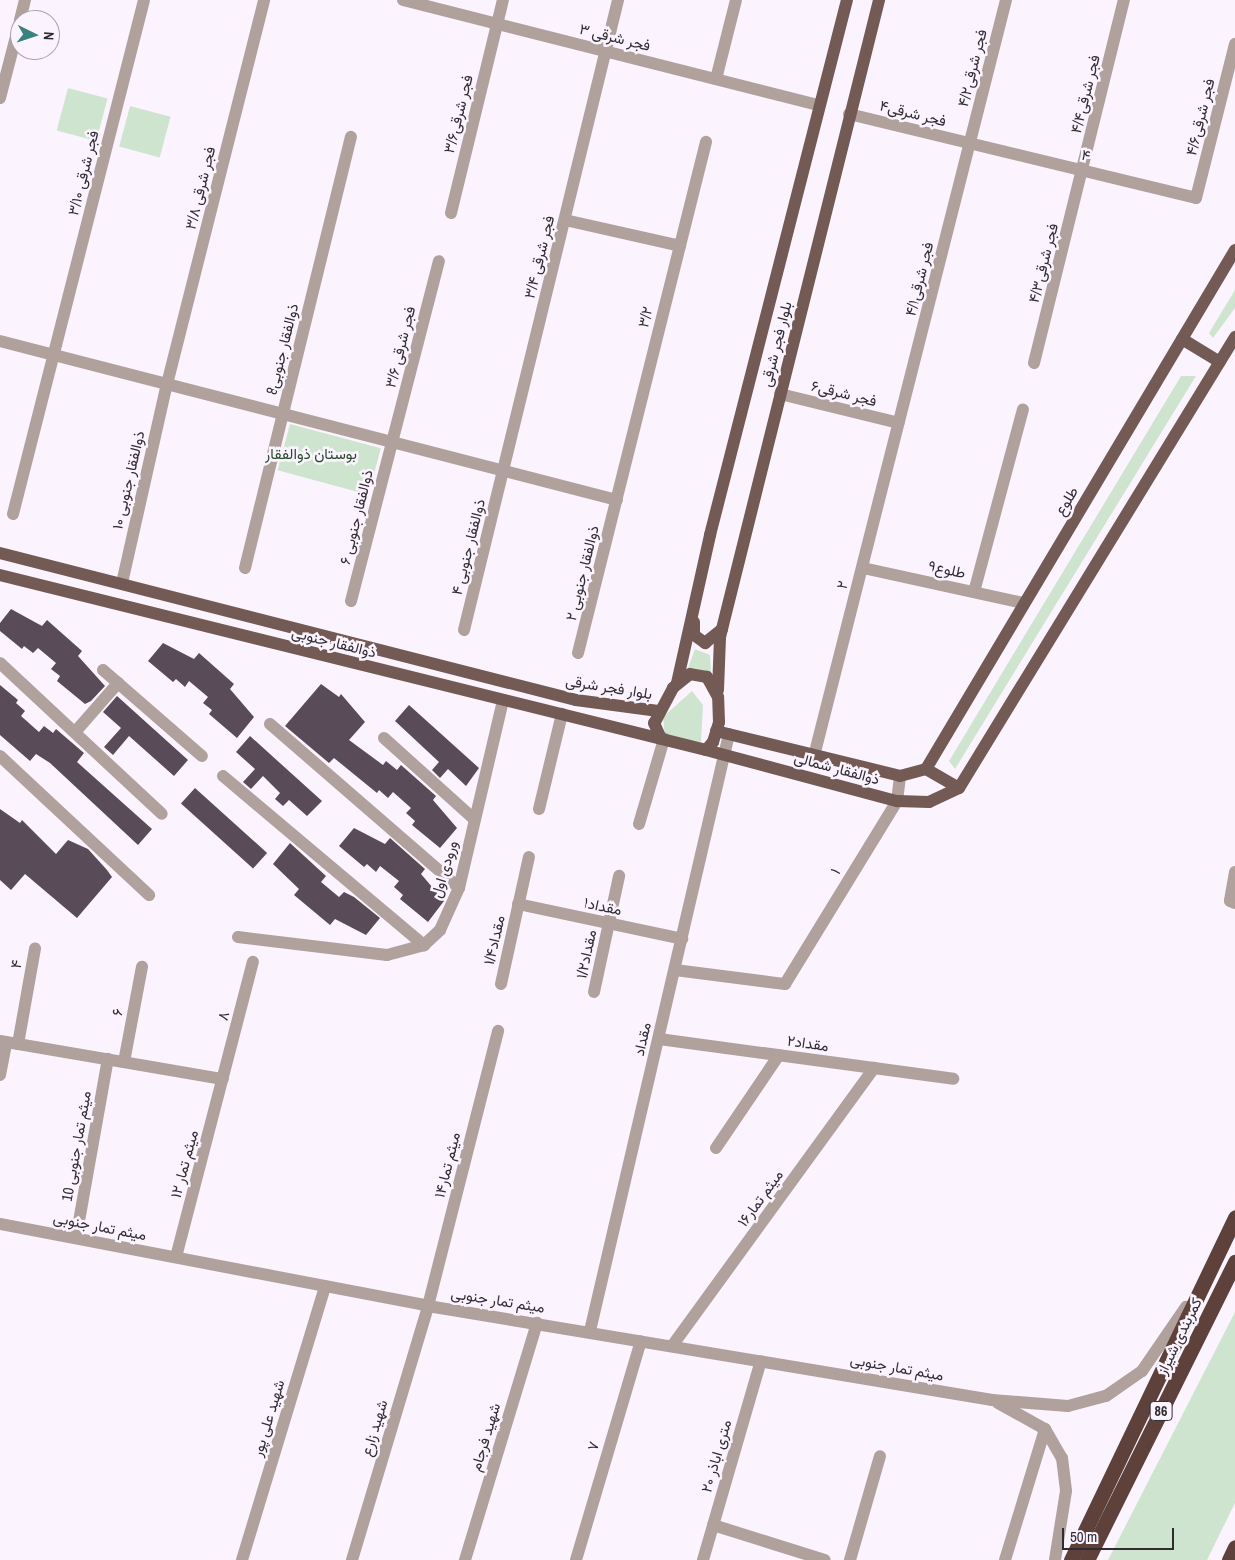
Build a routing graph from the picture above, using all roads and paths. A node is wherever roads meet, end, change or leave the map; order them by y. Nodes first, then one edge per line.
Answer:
1 (144, 0) edge
2 (264, 0) edge
3 (403, 0) edge
4 (502, 0) edge
5 (618, 0) edge
6 (736, 0) edge
7 (846, 0) edge
8 (879, 0) edge
9 (1006, 0) edge
10 (1124, 0) edge
11 (496, 24) junction
12 (1235, 44) edge
13 (606, 51) junction
14 (10, 56) edge
15 (716, 79) junction
16 (1, 89) edge
17 (819, 106) junction
18 (849, 114) junction
19 (350, 137) dead end
20 (706, 142) dead end
21 (970, 143) junction
22 (1083, 171) junction
23 (1196, 198) joint
24 (451, 213) dead end
25 (565, 220) junction
26 (680, 246) junction
27 (1235, 250) edge
28 (439, 261) dead end
29 (1235, 337) edge
30 (1182, 339) junction
31 (0, 341) edge
32 (53, 354) junction
33 (1034, 362) dead end
34 (1220, 362) junction
35 (167, 384) junction
36 (780, 394) junction
37 (1023, 409) dead end
38 (283, 414) junction
39 (899, 423) junction
40 (392, 442) junction
41 (504, 471) junction
42 (616, 500) junction
43 (12, 514) dead end
44 (0, 553) edge
45 (245, 568) dead end
46 (863, 568) junction
47 (0, 575) edge
48 (122, 583) junction
49 (974, 592) junction
50 (352, 601) dead end
51 (1024, 603) junction
52 (694, 615) junction
53 (268, 622) junction
54 (722, 628) junction
55 (464, 630) dead end
56 (263, 642) junction
57 (578, 654) dead end
58 (0, 663) edge
59 (103, 670) dead end
60 (118, 683) junction
61 (678, 683) junction
62 (555, 695) joint
63 (718, 697) junction
64 (503, 700) junction
65 (658, 712) junction
66 (562, 714) junction
67 (270, 724) dead end
68 (76, 731) junction
69 (716, 731) junction
70 (730, 734) junction
71 (384, 738) dead end
72 (662, 739) junction
73 (706, 750) junction
74 (724, 754) junction
75 (0, 756) edge
76 (202, 756) dead end
77 (814, 756) junction
78 (926, 769) junction
79 (223, 776) dead end
80 (900, 776) junction
81 (958, 788) junction
82 (897, 801) junction
83 (539, 809) dead end
84 (162, 814) dead end
85 (475, 820) junction
86 (639, 824) dead end
87 (529, 857) dead end
88 (1235, 872) edge
89 (619, 876) dead end
90 (459, 888) junction
91 (149, 895) dead end
92 (1235, 903) edge
93 (518, 904) junction
94 (609, 923) junction
95 (238, 937) dead end
96 (682, 939) junction
97 (424, 945) junction
98 (35, 948) dead end
99 (254, 962) dead end
100 (142, 967) dead end
101 (675, 970) junction
102 (500, 984) dead end
103 (594, 992) dead end
104 (498, 1031) dead end
105 (658, 1039) junction
106 (8, 1043) edge
107 (779, 1055) junction
108 (108, 1059) junction
109 (124, 1062) junction
110 (874, 1068) junction
111 (0, 1075) edge
112 (223, 1079) junction
113 (953, 1079) dead end
114 (716, 1148) dead end
115 (1235, 1217) edge
116 (0, 1224) edge
117 (76, 1238) junction
118 (176, 1257) junction
119 (1235, 1262) edge
120 (1211, 1265) junction
121 (326, 1286) junction
122 (428, 1306) junction
123 (536, 1323) junction
124 (590, 1331) junction
125 (642, 1341) junction
126 (672, 1346) junction
127 (761, 1361) junction
128 (992, 1400) junction
129 (1045, 1430) junction
130 (880, 1456) dead end
131 (713, 1525) junction
132 (1235, 1547) edge
133 (242, 1560) edge
134 (352, 1560) edge
135 (465, 1560) edge
136 (576, 1560) edge
137 (702, 1560) edge
138 (825, 1560) edge
139 (850, 1560) edge
140 (1005, 1560) edge
141 (1055, 1560) edge
142 (1071, 1560) edge
143 (1088, 1560) edge
144 (1229, 1560) edge

1 - 32 street, ۳/۱۰ فجر شرقی
2 - 35 street, ۳/۸ فجر شرقی
3 - 11 street, ۳ فجر شرقی
4 - 11 street, فجر شرقی۳/۶
5 - 13 street, ۳/۴ فجر شرقی
6 - 15 street
7 - 17 main road, بلوار فجر شرقی
8 - 18 main road, بلوار فجر شرقی
9 - 21 street, فجر شرقی۴/۲
10 - 22 street, فجر شرقی۴/۴
11 - 13 street, ۳ فجر شرقی
11 - 24 street, فجر شرقی۳/۶
12 - 23 street, فجر شرقی۴/۶
13 - 15 street, ۳ فجر شرقی
13 - 25 street, ۳/۴ فجر شرقی
14 - 16 street
15 - 17 street, ۳ فجر شرقی
17 - 52 main road, بلوار فجر شرقی
18 - 21 street, فجر شرقی۴
18 - 36 main road, بلوار فجر شرقی
19 - 38 street, 8ذوالفقار جنوبی
20 - 26 street, ۳/۲
21 - 22 street, ۴
21 - 39 street, فجر شرقی۴/۱
22 - 23 street, ۴
22 - 33 street, فجر شرقی۴/۳
25 - 26 street
25 - 41 street, ۳/۴ فجر شرقی
26 - 42 street, ۳/۲
27 - 30 main road, طلوع
28 - 40 street, ۳/۶ فجر شرقی
29 - 34 main road
30 - 34 main road
30 - 51 main road, طلوع
31 - 32 street
32 - 35 street
32 - 43 street, ۳/۱۰ فجر شرقی
34 - 81 main road
35 - 38 street
35 - 48 street, ۱۰ ذوالفقار جنوبی
36 - 39 street, فجر شرقی۶
36 - 54 main road, بلوار فجر شرقی
37 - 49 street
38 - 40 street
38 - 45 street, 8ذوالفقار جنوبی
39 - 46 street, ۲
40 - 41 street
40 - 50 street, ۶ ذوالفقار جنوبی
41 - 42 street
41 - 55 street, ۴ ذوالفقار جنوبی
42 - 57 street, ۲ ذوالفقار جنوبی
44 - 48 main road, ذوالفقار جنوبی
46 - 49 street, طلوع۹
46 - 77 street, ۲
47 - 56 main road, ذوالفقار جنوبی
48 - 53 main road, ذوالفقار جنوبی
49 - 51 street, طلوع۹
51 - 78 main road, طلوع
52 - 54 main road
52 - 61 main road, بلوار فجر شرقی
53 - 56 main road
53 - 62 main road, ذوالفقار جنوبی
54 - 63 main road, بلوار فجر شرقی
56 - 64 main road, ذوالفقار جنوبی
58 - 68 street
59 - 60 street
60 - 68 street
60 - 76 street
61 - 63 main road
61 - 65 main road
62 - 65 main road, بلوار فجر شرقی
63 - 69 main road
64 - 66 main road, ذوالفقار جنوبی
64 - 85 street, ورودی اول
65 - 72 main road
66 - 72 main road, ذوالفقار جنوبی
66 - 83 street
67 - 90 street
68 - 84 street
69 - 70 main road, ذوالفقار شمالی
69 - 73 main road
70 - 74 street, مقداد
70 - 77 main road, ذوالفقار شمالی
71 - 85 street
72 - 73 main road
72 - 86 street
73 - 74 main road, ذوالفقار شمالی
74 - 82 main road, ذوالفقار شمالی
74 - 96 street, مقداد
75 - 91 street
77 - 80 main road, ذوالفقار شمالی
78 - 80 main road, ذوالفقار شمالی
78 - 81 main road
79 - 97 street
80 - 82 street, ۱
81 - 82 main road, ذوالفقار شمالی
82 - 101 street, ۱
85 - 90 street, ورودی اول
87 - 93 street, مقداد۱/۴
88 - 92 street
89 - 94 street, مقداد۱/۲
90 - 97 street, ورودی اول
93 - 94 street, مقداد۱
93 - 102 street, مقداد۱/۴
94 - 96 street, مقداد۱
94 - 103 street, مقداد۱/۲
95 - 97 street
96 - 101 street, مقداد
98 - 106 street, ۴
99 - 112 street, ۸
100 - 109 street, ۶
101 - 105 street, مقداد
104 - 122 street, میثم تمار۱۴
105 - 107 street, مقداد۲
105 - 124 street, مقداد
106 - 108 street
106 - 111 street, ۴
107 - 110 street, مقداد۲
107 - 114 street
108 - 109 street
108 - 117 street, میثم تمار جنوبی 10
109 - 112 street
110 - 113 street, مقداد۲
110 - 126 street, میثم تمار۱۶
112 - 118 street, میثم تمار ۱۲
115 - 120 highway
116 - 117 street, میثم تمار جنوبی
117 - 118 street, میثم تمار جنوبی
118 - 121 street, میثم تمار جنوبی
119 - 143 highway, کمربندی شیراز / 86
120 - 128 street, میثم تمار جنوبی
120 - 142 highway
121 - 122 street, میثم تمار جنوبی
121 - 133 street, شهید علی پور
122 - 123 street, میثم تمار جنوبی
122 - 134 street, شهید زارع
123 - 124 street, میثم تمار جنوبی
123 - 135 street, شهید فرجام
124 - 125 street, میثم تمار جنوبی
125 - 126 street, میثم تمار جنوبی
125 - 136 street, ۷
126 - 127 street, میثم تمار جنوبی
127 - 128 street, میثم تمار جنوبی
127 - 131 street, ۲۰ متری اباذر
128 - 129 street, میثم تمار جنوبی
129 - 140 street
129 - 141 street, میثم تمار جنوبی
130 - 139 street
131 - 137 street, ۲۰ متری اباذر
131 - 138 street
132 - 144 highway

